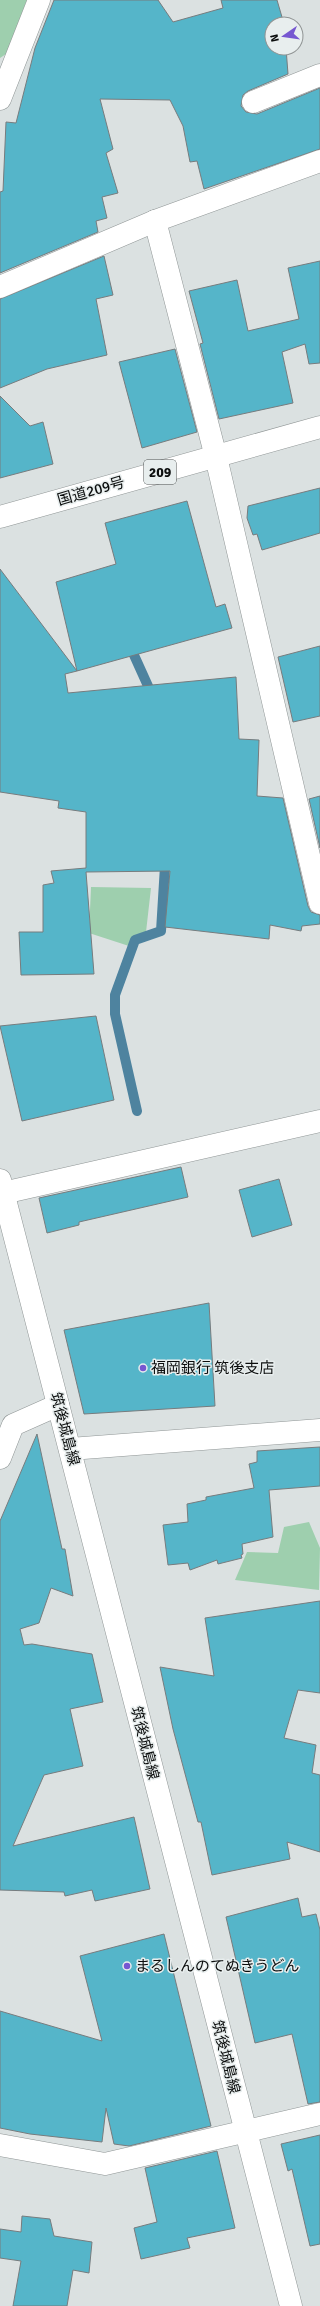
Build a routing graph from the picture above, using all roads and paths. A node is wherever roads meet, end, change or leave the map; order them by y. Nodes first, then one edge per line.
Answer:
1 (39, 0) edge
2 (320, 75) edge
3 (0, 99) edge
4 (253, 102) dead end
5 (320, 161) edge
6 (155, 222) junction
7 (0, 287) edge
8 (320, 427) edge
9 (216, 457) junction
10 (0, 516) edge
11 (313, 840) edge
12 (320, 903) edge
13 (320, 1122) edge
14 (2, 1186) edge
15 (58, 1405) junction
16 (320, 1430) edge
17 (70, 1449) junction
18 (0, 1458) edge
19 (320, 2114) edge
20 (245, 2130) junction
21 (0, 2145) edge
22 (290, 2306) edge

1 - 3 main road
2 - 4 main road
5 - 6 main road
6 - 7 main road
6 - 9 main road
8 - 9 main road, 国道209号 / 209
9 - 10 main road, 国道209号 / 209
9 - 11 main road
11 - 12 main road
13 - 14 main road
14 - 15 main road, 筑後城島線
15 - 17 main road, 筑後城島線
15 - 18 main road
16 - 17 main road
17 - 20 main road, 筑後城島線
19 - 20 main road
20 - 21 main road
20 - 22 main road, 筑後城島線

